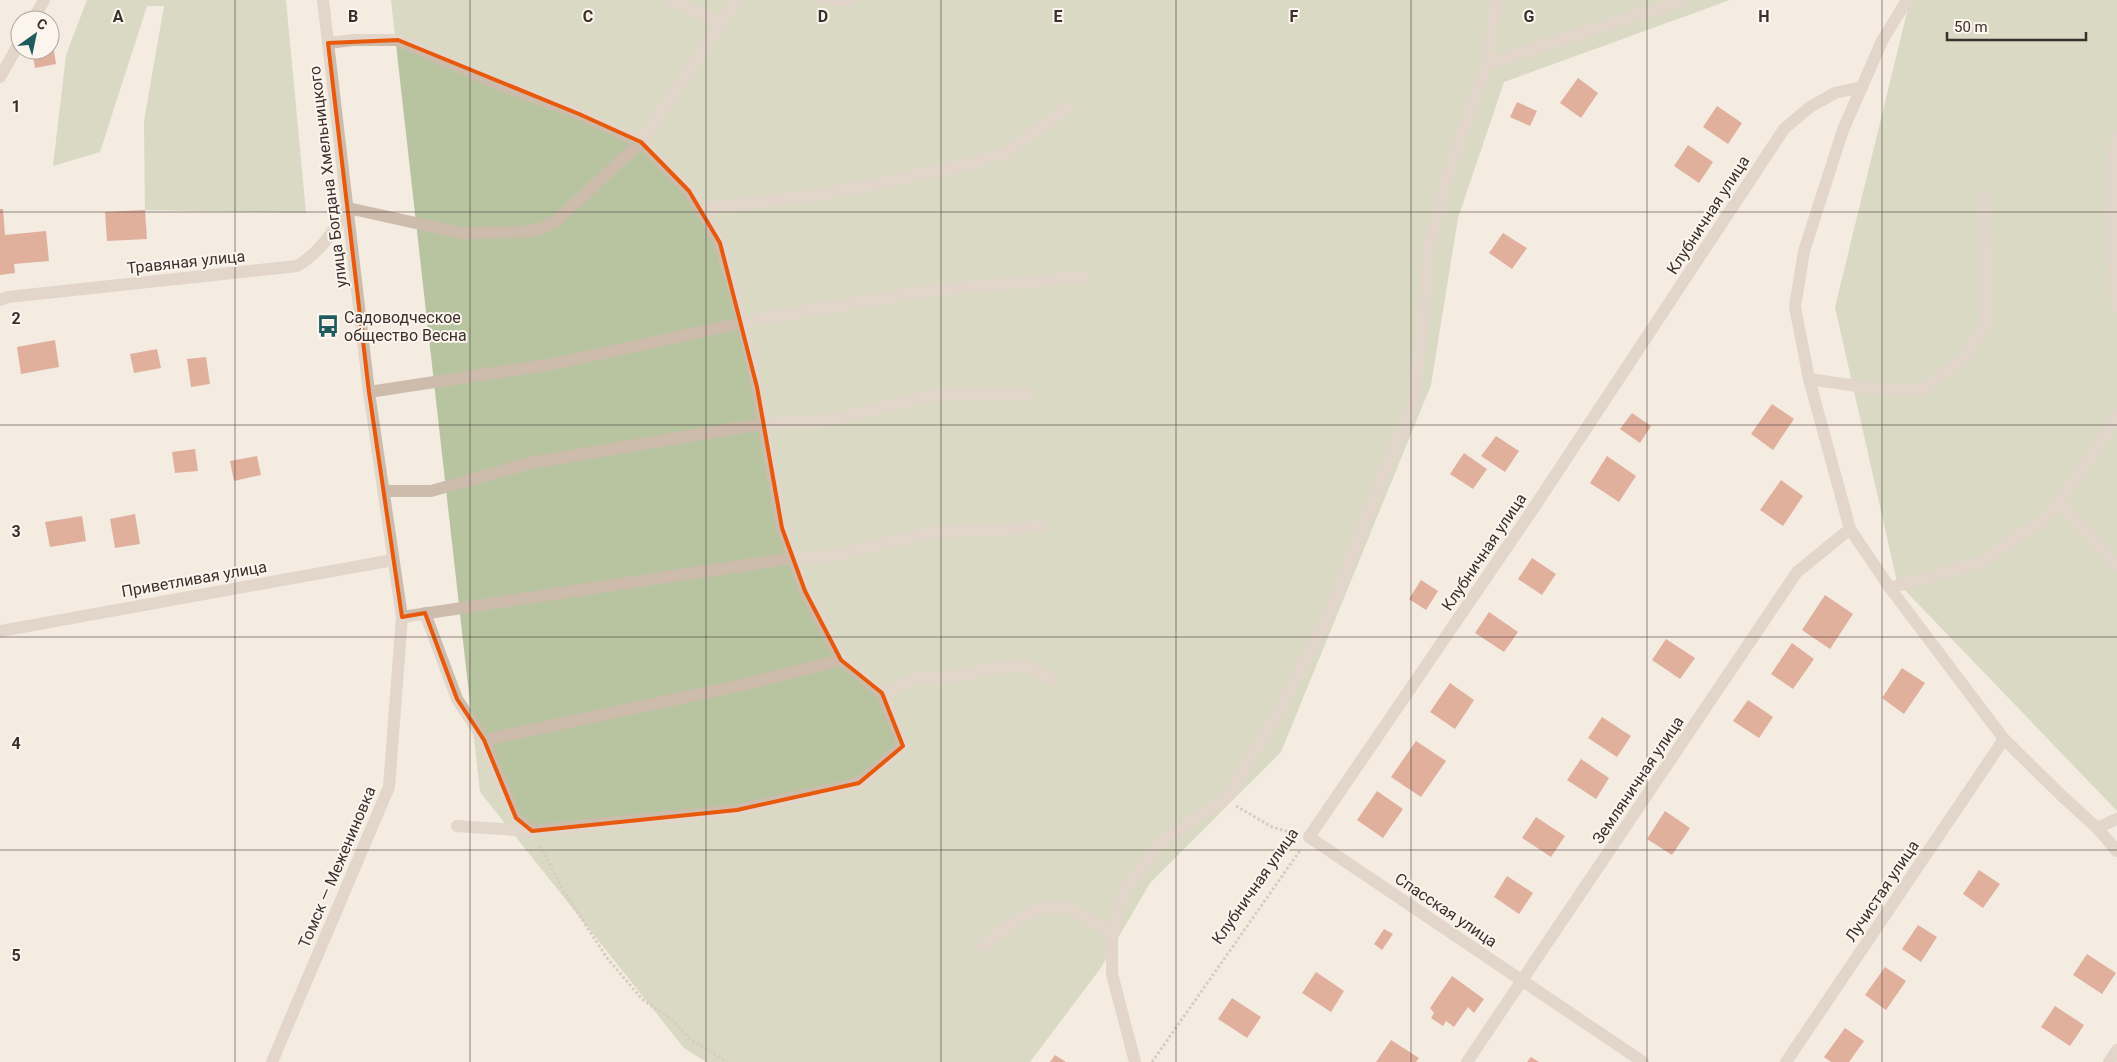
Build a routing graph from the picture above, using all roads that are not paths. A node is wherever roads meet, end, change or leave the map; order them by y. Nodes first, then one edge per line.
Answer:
1 (323, 0) edge
2 (671, 0) edge
3 (737, 0) edge
4 (822, 0) edge
5 (850, 0) edge
6 (1497, 0) edge
7 (1683, 0) edge
8 (1908, 0) edge
9 (721, 23) junction
10 (328, 43) junction
11 (10, 60) edge
12 (1488, 64) junction
13 (0, 77) edge
14 (1862, 87) junction
15 (1068, 108) dead end
16 (2117, 136) edge
17 (641, 142) junction
18 (2116, 151) edge
19 (1984, 198) dead end
20 (348, 208) junction
21 (701, 209) junction
22 (1084, 277) dead end
23 (2116, 277) edge
24 (0, 300) edge
25 (2117, 306) edge
26 (743, 323) junction
27 (1809, 379) junction
28 (369, 392) junction
29 (1029, 394) dead end
30 (2117, 415) edge
31 (764, 424) junction
32 (383, 492) junction
33 (2058, 502) junction
34 (1042, 527) dead end
35 (1850, 529) junction
36 (793, 558) junction
37 (393, 560) junction
38 (2117, 565) edge
39 (1890, 588) junction
40 (425, 613) junction
41 (402, 617) junction
42 (0, 631) edge
43 (841, 660) junction
44 (1052, 680) dead end
45 (882, 693) junction
46 (2004, 739) junction
47 (484, 740) junction
48 (2117, 819) edge
49 (457, 826) dead end
50 (2097, 828) junction
51 (532, 831) junction
52 (1309, 837) joint
53 (2117, 851) edge
54 (1112, 933) junction
55 (982, 946) dead end
56 (1522, 980) junction
57 (2117, 1050) edge
58 (272, 1062) edge
59 (1135, 1062) edge
60 (1467, 1062) edge
61 (1643, 1062) edge
62 (1786, 1062) edge
63 (2109, 1062) edge

1 - 10 street, улица Богдана Хмельницкого
2 - 9 street
3 - 9 street
4 - 5 street
6 - 12 street
7 - 12 street
8 - 14 street
9 - 17 street
10 - 17 street
10 - 20 street, улица Богдана Хмельницкого
11 - 13 street
12 - 54 street
14 - 27 street
14 - 52 street, Клубничная улица
15 - 21 street
16 - 18 street
17 - 20 street
17 - 21 street
18 - 23 street
19 - 27 street
20 - 24 street, Травяная улица
20 - 28 street, улица Богдана Хмельницкого
21 - 26 street
22 - 26 street
23 - 25 street
26 - 28 street
26 - 31 street
27 - 35 street
28 - 32 street, улица Богдана Хмельницкого
29 - 31 street
30 - 33 street
31 - 32 street
31 - 36 street
32 - 37 street, улица Богдана Хмельницкого
33 - 38 street
33 - 39 street
34 - 36 street
35 - 39 street
35 - 56 street, Земляничная улица
36 - 40 street
36 - 43 street
37 - 41 street, улица Богдана Хмельницкого
37 - 42 street, Приветливая улица
39 - 46 street
40 - 41 street
40 - 47 street
41 - 58 street, Томск — Межениновка
43 - 45 street
43 - 47 street
44 - 45 street
45 - 51 street
46 - 50 street
46 - 62 street, Лучистая улица
47 - 51 street
48 - 50 street
49 - 51 street
50 - 53 street
52 - 56 street, Спасская улица
54 - 55 street
54 - 59 street
56 - 60 street, Земляничная улица
56 - 61 street, Спасская улица
57 - 63 street

